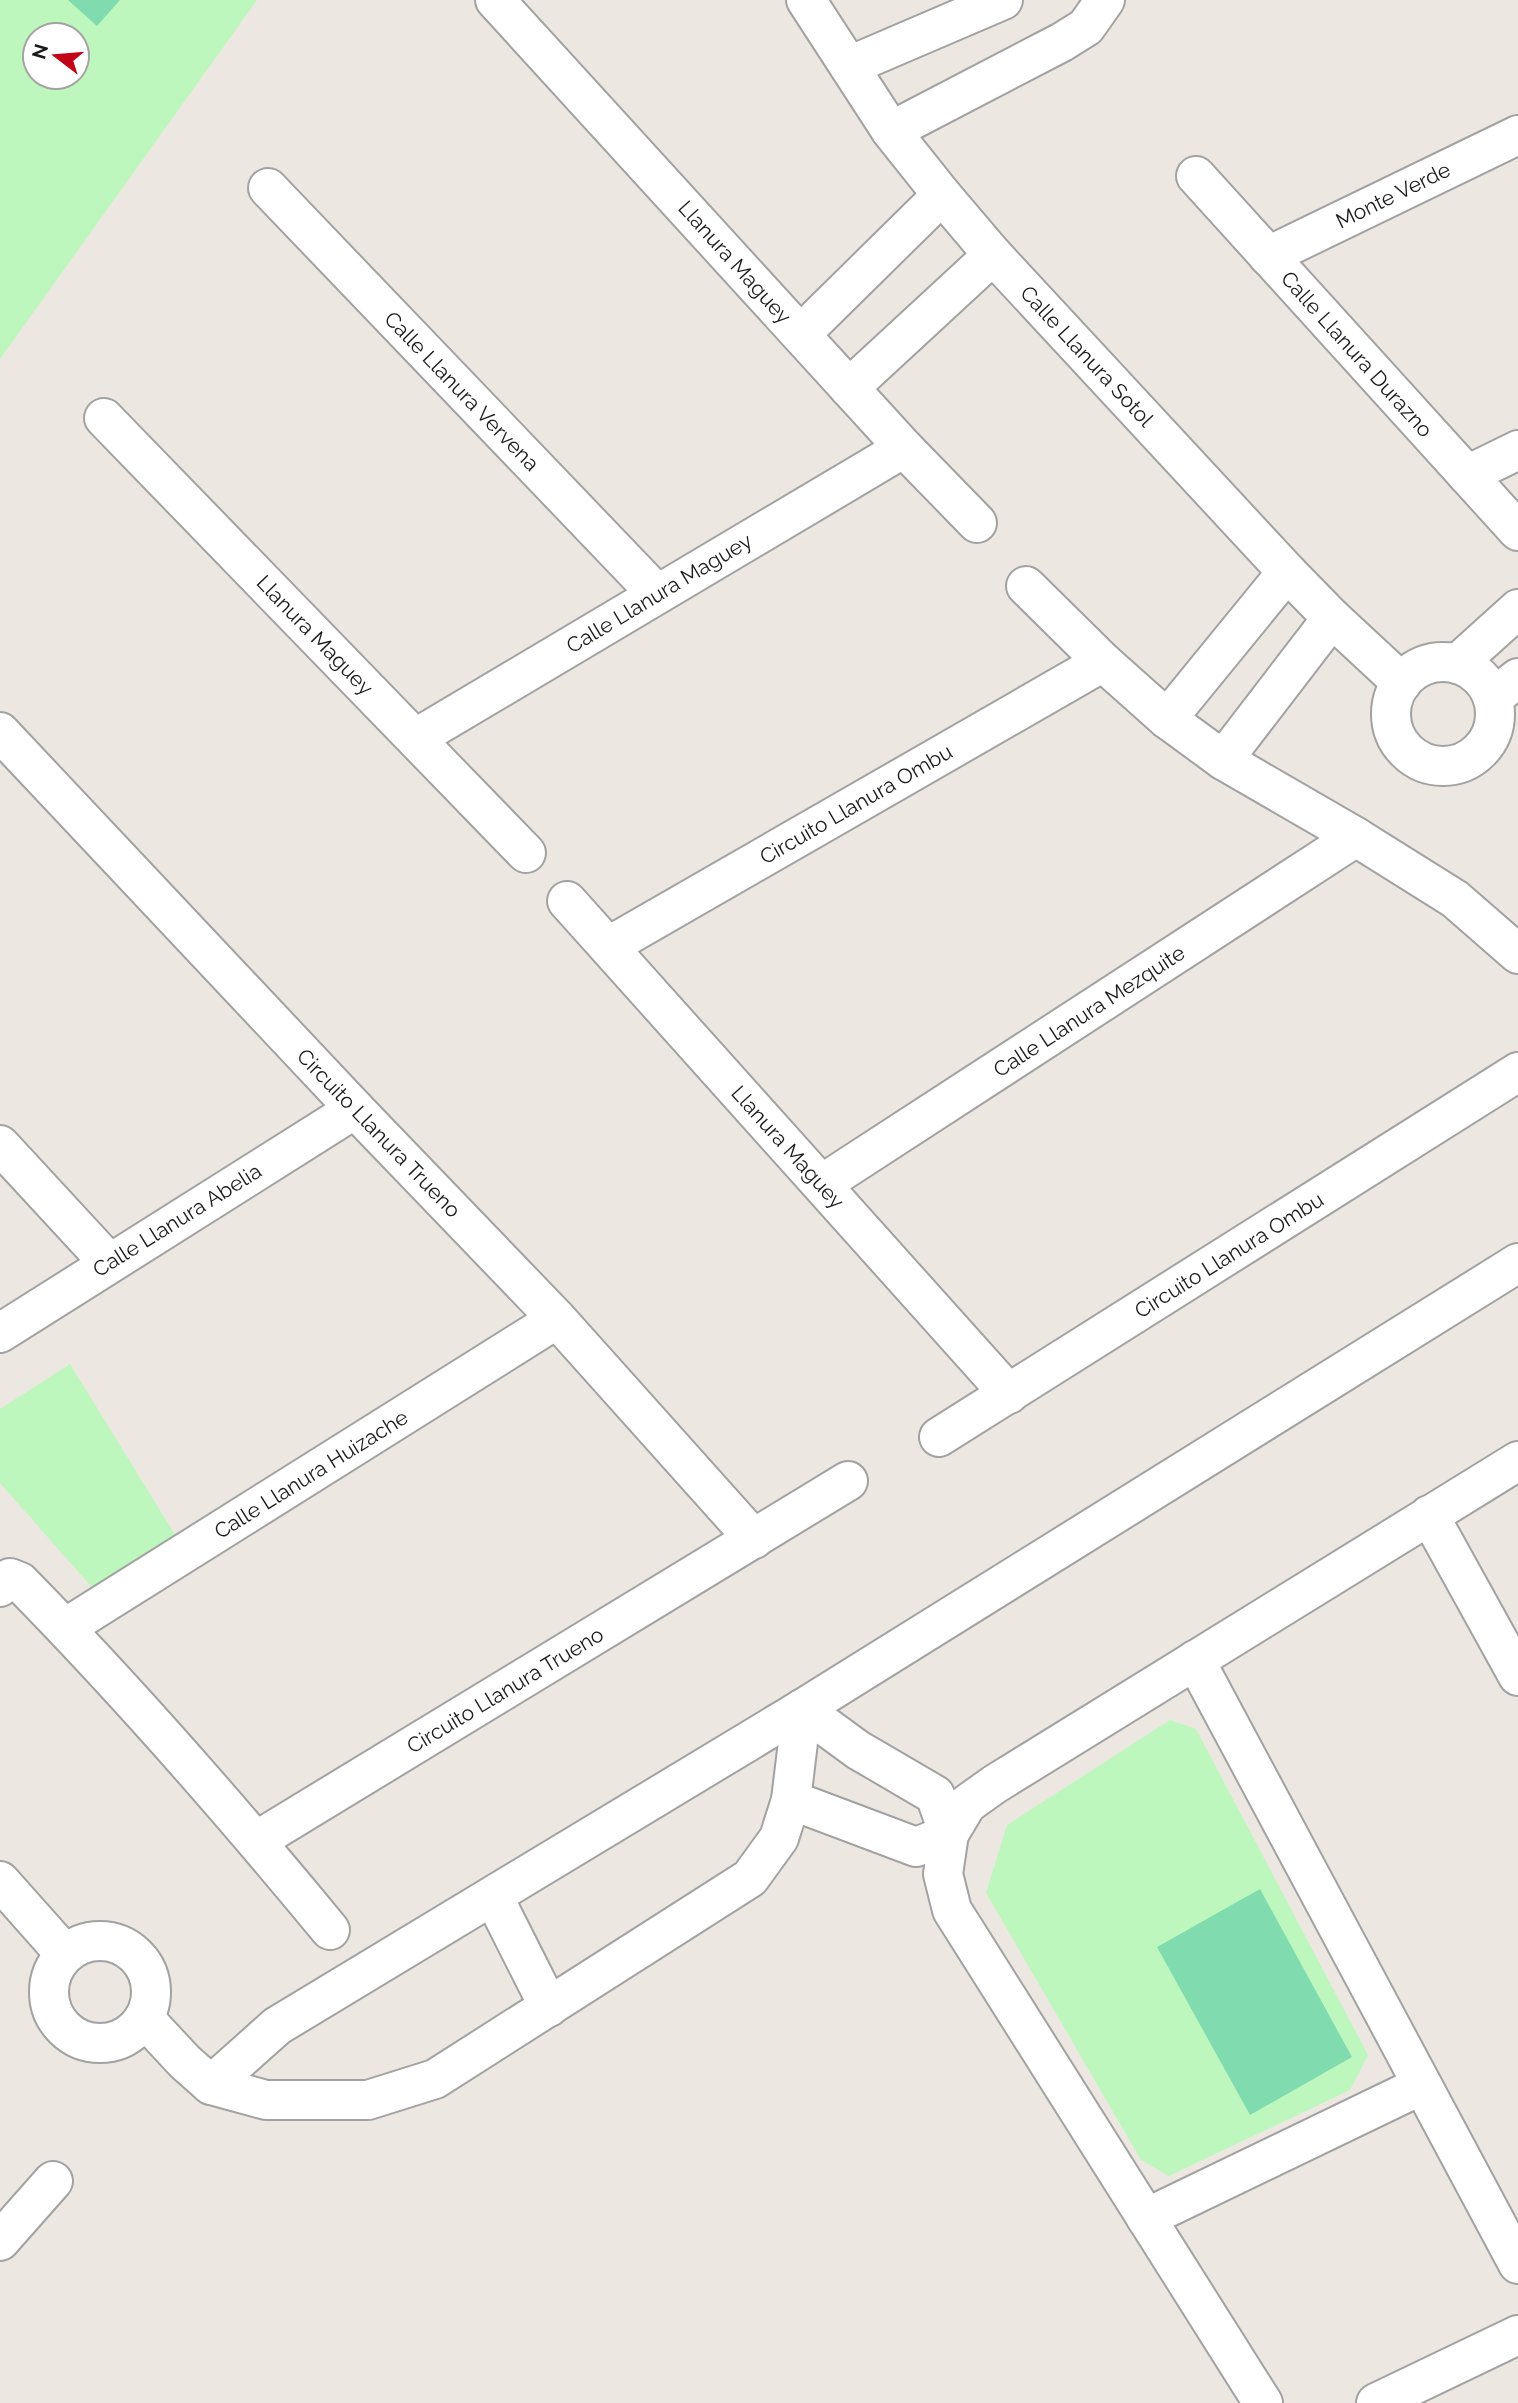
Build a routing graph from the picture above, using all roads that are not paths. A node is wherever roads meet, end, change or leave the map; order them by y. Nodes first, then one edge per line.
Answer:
1 (495, 0) edge
2 (806, 0) edge
3 (1003, 0) edge
4 (1105, 0) edge
5 (849, 66) junction
6 (891, 131) junction
7 (1518, 135) edge
8 (1196, 176) dead end
9 (268, 188) dead end
10 (942, 195) junction
11 (993, 255) junction
12 (1268, 256) junction
13 (801, 334) junction
14 (849, 388) junction
15 (104, 418) dead end
16 (904, 448) junction
17 (1518, 450) edge
18 (1467, 475) junction
19 (978, 523) dead end
20 (1518, 531) edge
21 (1287, 572) junction
22 (1026, 586) dead end
23 (657, 594) junction
24 (1518, 609) edge
25 (1332, 618) junction
26 (1103, 663) junction
27 (1457, 664) junction
28 (1402, 683) junction
29 (1506, 688) edge
30 (1167, 719) junction
31 (0, 732) edge
32 (416, 738) junction
33 (1223, 760) junction
34 (1356, 837) junction
35 (526, 853) dead end
36 (567, 901) dead end
37 (609, 946) junction
38 (1518, 954) edge
39 (1518, 1072) edge
40 (355, 1109) junction
41 (0, 1145) edge
42 (822, 1184) junction
43 (109, 1263) junction
44 (1518, 1263) edge
45 (557, 1319) junction
46 (0, 1332) edge
47 (1009, 1394) junction
48 (939, 1437) dead end
49 (1518, 1461) edge
50 (848, 1481) dead end
51 (1429, 1516) junction
52 (754, 1539) junction
53 (9, 1583) edge
54 (65, 1628) junction
55 (1195, 1660) junction
56 (1518, 1676) edge
57 (802, 1709) junction
58 (791, 1800) junction
59 (949, 1833) junction
60 (256, 1841) junction
61 (0, 1881) edge
62 (493, 1896) junction
63 (330, 1930) dead end
64 (65, 1954) junction
65 (549, 2007) junction
66 (144, 2018) junction
67 (211, 2085) junction
68 (1422, 2085) junction
69 (53, 2181) dead end
70 (1146, 2218) junction
71 (0, 2241) edge
72 (1518, 2264) edge
73 (1518, 2335) edge
74 (1263, 2403) edge
75 (1376, 2403) edge

1 - 13 street, Llanura Maguey
2 - 5 street, Calle Llanura Sotol
3 - 5 street
4 - 6 street
5 - 6 street, Calle Llanura Sotol
6 - 10 street, Calle Llanura Sotol
7 - 12 street, Monte Verde
8 - 12 street, Calle Llanura Durazno
9 - 23 street, Calle Llanura Vervena
10 - 11 street, Calle Llanura Sotol
10 - 13 street
11 - 14 street
11 - 21 street, Calle Llanura Sotol
12 - 18 street, Calle Llanura Durazno
13 - 14 street, Llanura Maguey
14 - 16 street, Llanura Maguey
15 - 32 street, Llanura Maguey
16 - 19 street, Llanura Maguey
16 - 23 street, Calle Llanura Maguey
17 - 18 street
18 - 20 street, Calle Llanura Durazno
21 - 25 street, Calle Llanura Sotol
21 - 30 street
22 - 26 street
23 - 32 street, Calle Llanura Maguey
24 - 27 street
25 - 28 street, Calle Llanura Sotol
25 - 33 street
26 - 30 street
26 - 37 street, Circuito Llanura Ombu
27 - 28 street
27 - 29 street
28 - 29 street
30 - 33 street
31 - 40 street, Circuito Llanura Trueno
32 - 35 street, Llanura Maguey
33 - 34 street
34 - 38 street
34 - 42 street, Calle Llanura Mezquite
36 - 37 street, Llanura Maguey
37 - 42 street, Llanura Maguey
39 - 47 street, Circuito Llanura Ombu
40 - 43 street, Calle Llanura Abelia
40 - 45 street, Circuito Llanura Trueno
41 - 43 street
42 - 47 street, Llanura Maguey
43 - 46 street, Calle Llanura Abelia
44 - 57 street
45 - 52 street, Circuito Llanura Trueno
45 - 54 street, Calle Llanura Huizache
47 - 48 street, Circuito Llanura Ombu
49 - 51 street
50 - 52 street, Circuito Llanura Trueno
51 - 55 street
51 - 56 street
52 - 60 street, Circuito Llanura Trueno
53 - 54 street
54 - 60 street
55 - 59 street
55 - 68 street
57 - 58 street
57 - 59 street
57 - 62 street
58 - 59 street
58 - 65 street
59 - 70 street
60 - 63 street
61 - 64 street
62 - 65 street
62 - 67 street
64 - 66 street
64 - 66 street
65 - 67 street
66 - 67 street
68 - 70 street
68 - 72 street
69 - 71 street
70 - 74 street
73 - 75 street

